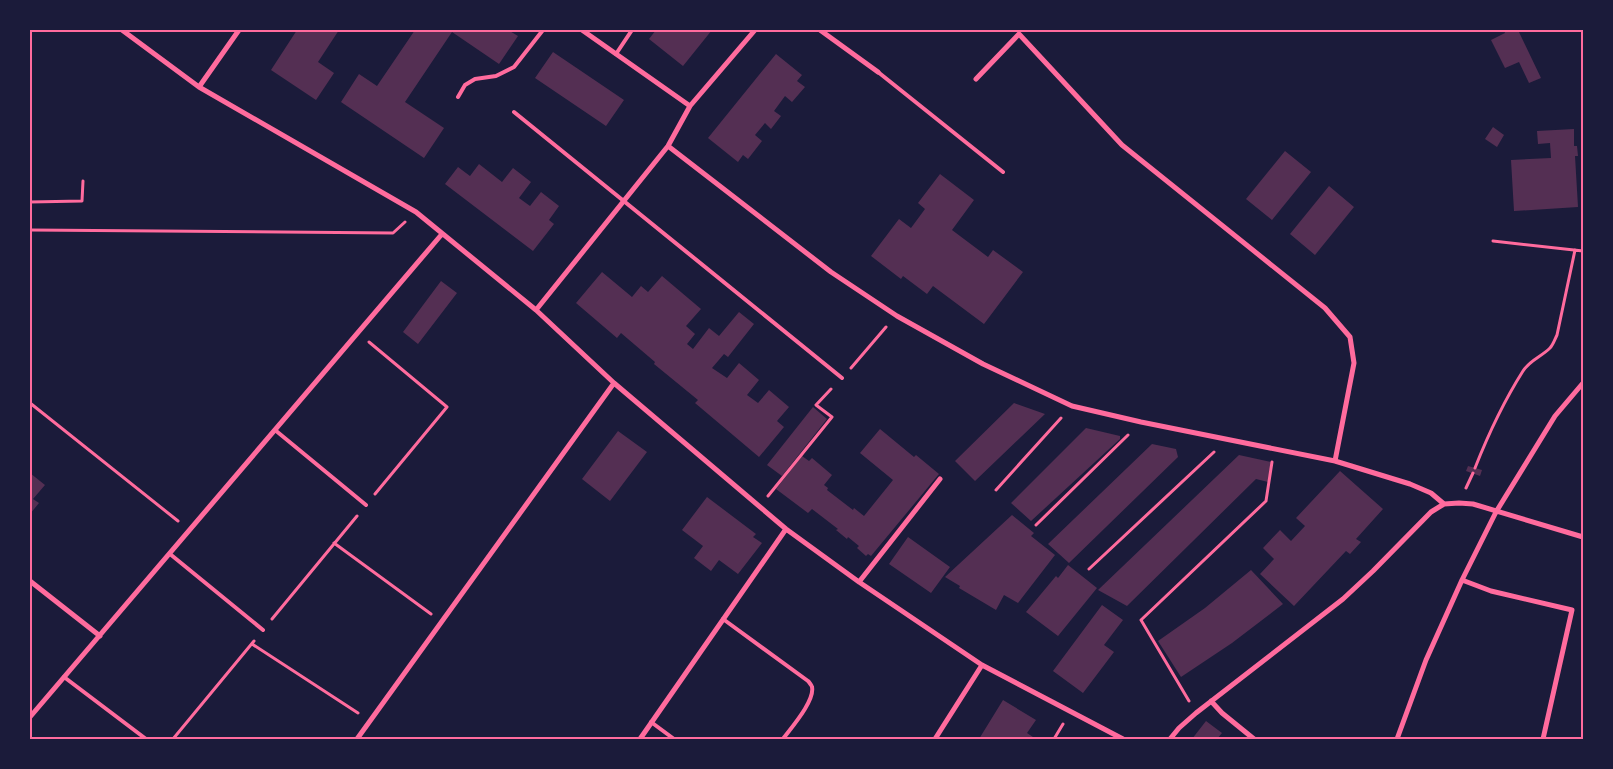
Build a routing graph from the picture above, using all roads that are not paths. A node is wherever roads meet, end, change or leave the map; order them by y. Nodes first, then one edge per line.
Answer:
1 (122, 30) edge
2 (239, 30) edge
3 (542, 30) edge
4 (582, 30) edge
5 (632, 30) edge
6 (756, 30) edge
7 (820, 30) edge
8 (616, 54) junction
9 (878, 72) joint
10 (976, 79) dead end
11 (199, 87) junction
12 (458, 97) dead end
13 (690, 106) junction
14 (514, 112) dead end
15 (668, 146) junction
16 (1003, 172) dead end
17 (623, 201) junction
18 (442, 234) junction
19 (536, 310) junction
20 (842, 378) road end
21 (614, 382) junction
22 (1583, 383) edge
23 (275, 430) junction
24 (1335, 461) junction
25 (940, 480) dead end
26 (1444, 504) junction
27 (366, 505) road end
28 (1496, 512) junction
29 (786, 529) junction
30 (1583, 537) edge
31 (170, 554) junction
32 (1462, 580) junction
33 (30, 581) edge
34 (859, 582) junction
35 (723, 619) junction
36 (263, 630) road end
37 (100, 636) junction
38 (982, 665) junction
39 (64, 677) junction
40 (1211, 701) junction
41 (30, 717) edge
42 (651, 722) junction
43 (146, 739) edge
44 (358, 739) edge
45 (640, 739) edge
46 (674, 739) edge
47 (784, 739) edge
48 (935, 739) edge
49 (1123, 739) edge
50 (1170, 739) edge
51 (1254, 739) edge
52 (1397, 739) edge
53 (1543, 739) edge

1 - 11 street
2 - 11 street
3 - 12 lane
4 - 8 street
5 - 8 lane
6 - 13 street
7 - 9 street
8 - 13 street
9 - 16 lane
10 - 24 street
11 - 18 street
13 - 15 street
14 - 17 lane
15 - 17 street
15 - 24 street
17 - 19 street
17 - 20 lane
18 - 19 street
18 - 23 street
19 - 21 street
21 - 29 street
21 - 44 street
22 - 28 street
23 - 27 lane
23 - 31 street
24 - 26 street
25 - 34 street
26 - 28 street
26 - 40 street
28 - 30 street
28 - 32 street
29 - 34 street
29 - 35 street
31 - 36 lane
31 - 37 street
32 - 52 street
32 - 53 street
33 - 37 street
34 - 38 street
35 - 42 street
35 - 47 lane
37 - 39 street
38 - 48 street
38 - 49 street
39 - 41 street
39 - 43 lane
40 - 50 street
40 - 51 street
42 - 45 street
42 - 46 lane

